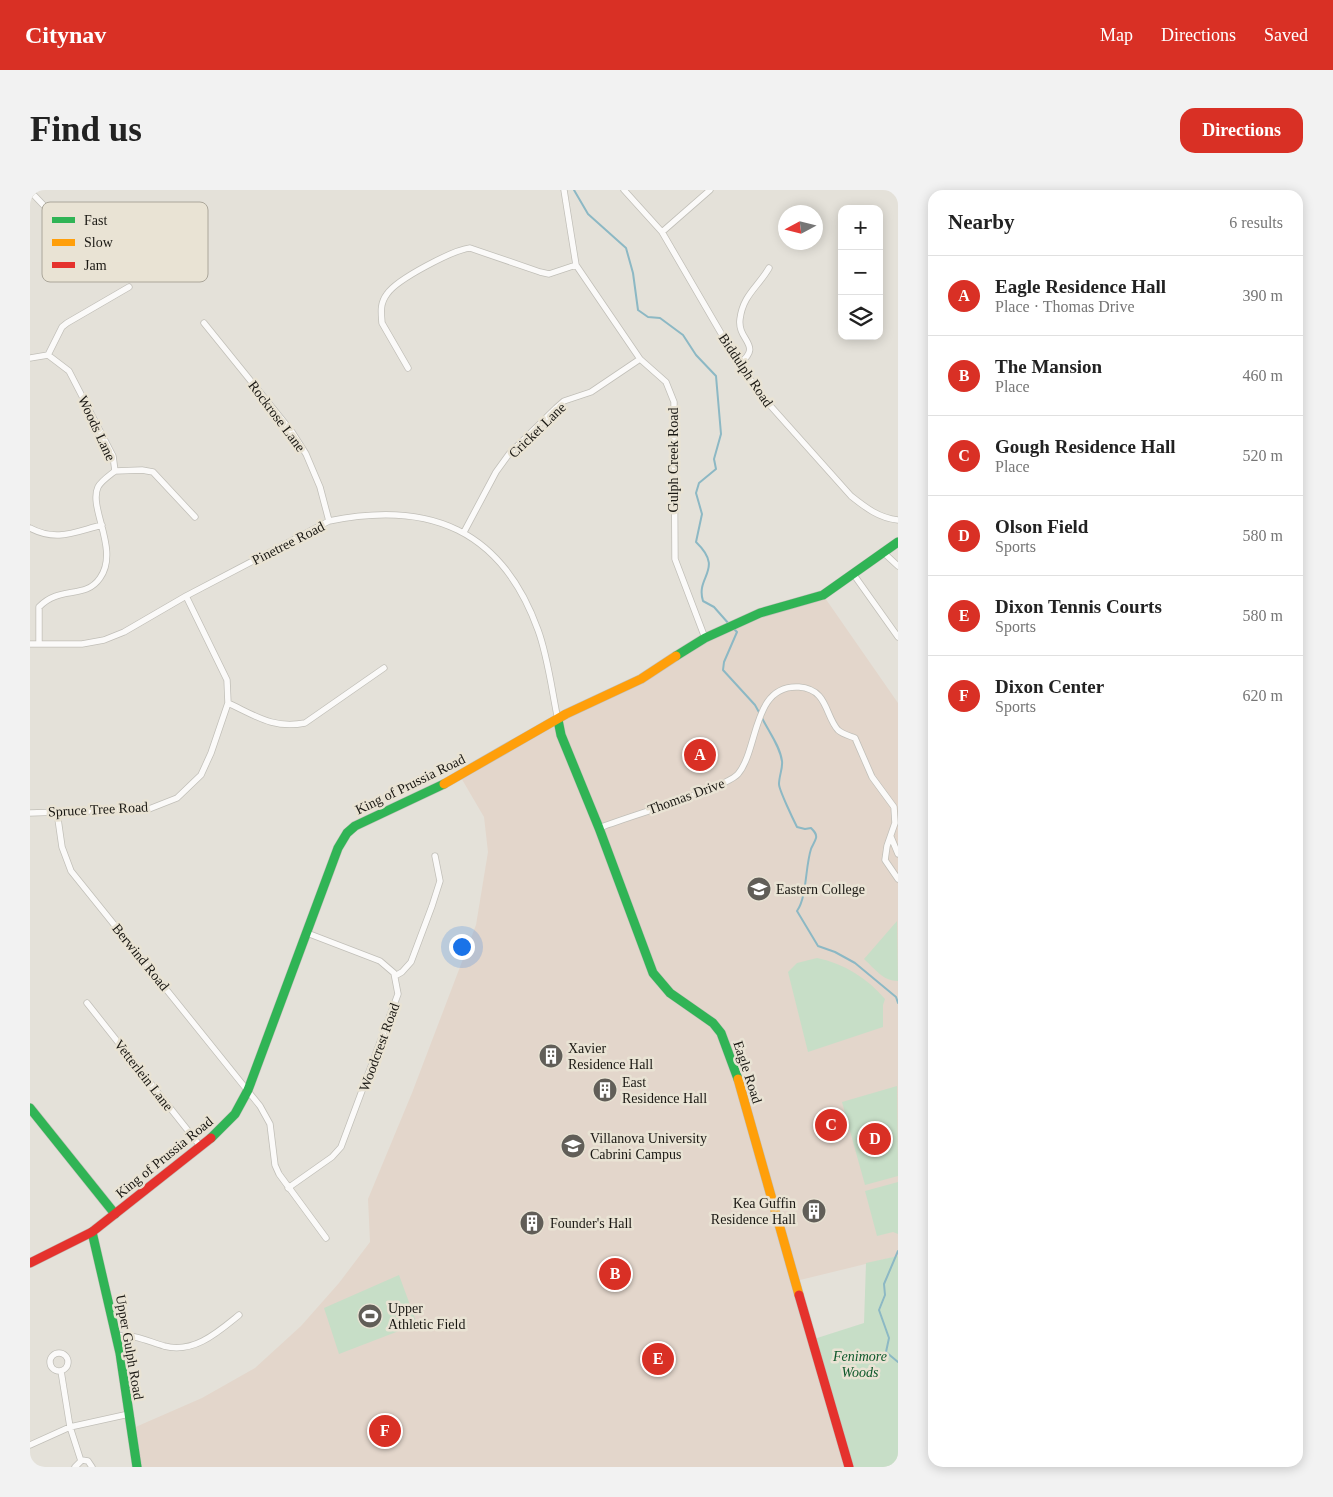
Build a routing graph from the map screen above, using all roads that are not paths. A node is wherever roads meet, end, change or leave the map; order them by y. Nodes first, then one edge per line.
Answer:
1 (564, 190) edge
2 (624, 190) edge
3 (710, 190) edge
4 (30, 191) edge
5 (42, 204) edge
6 (662, 232) junction
7 (576, 265) junction
8 (769, 268) dead end
9 (129, 287) dead end
10 (204, 323) dead end
11 (48, 355) junction
12 (30, 358) edge
13 (640, 359) junction
14 (739, 364) junction
15 (408, 368) dead end
16 (115, 471) junction
17 (195, 517) dead end
18 (898, 520) edge
19 (330, 521) junction
20 (102, 525) junction
21 (30, 528) edge
22 (464, 532) junction
23 (898, 542) edge
24 (884, 553) junction
25 (898, 566) edge
26 (854, 575) junction
27 (186, 596) junction
28 (898, 637) edge
29 (705, 638) junction
30 (30, 644) edge
31 (39, 644) junction
32 (384, 668) dead end
33 (228, 703) junction
34 (558, 720) junction
35 (57, 812) junction
36 (30, 813) edge
37 (599, 828) junction
38 (891, 838) junction
39 (898, 854) edge
40 (435, 856) dead end
41 (898, 879) edge
42 (307, 933) junction
43 (395, 976) junction
44 (87, 1003) dead end
45 (248, 1090) junction
46 (30, 1108) edge
47 (201, 1147) junction
48 (288, 1188) junction
49 (115, 1214) junction
50 (92, 1232) junction
51 (326, 1238) dead end
52 (30, 1263) edge
53 (239, 1315) dead end
54 (116, 1336) junction
55 (61, 1371) dead end
56 (129, 1414) junction
57 (70, 1427) junction
58 (30, 1445) edge
59 (81, 1461) junction
60 (75, 1467) edge
61 (92, 1467) edge
62 (137, 1467) edge
63 (849, 1467) edge

1 - 7 street, Gulph Creek Road
2 - 6 street, Biddulph Road
3 - 6 street
4 - 5 street
6 - 14 street, Biddulph Road
7 - 13 street, Gulph Creek Road
7 - 15 street
8 - 14 street
9 - 11 street
10 - 19 street, Rockrose Lane
11 - 12 street
11 - 16 street, Woods Lane
13 - 22 street, Cricket Lane
13 - 29 street, Gulph Creek Road
14 - 18 street, Biddulph Road
16 - 17 street
16 - 20 street, Woods Lane
19 - 22 street, Pinetree Road
19 - 27 street, Pinetree Road
20 - 21 street
20 - 31 street, Woods Lane
22 - 34 street, Pinetree Road
23 - 24 street, King of Prussia Road
24 - 25 street
24 - 26 street, King of Prussia Road
26 - 28 street
26 - 29 street, King of Prussia Road
27 - 31 street, Pinetree Road
27 - 33 street, Spruce Tree Road
29 - 34 street, King of Prussia Road
30 - 31 street, Pinetree Road
32 - 33 street
33 - 35 street, Spruce Tree Road
34 - 37 street, Eagle Road
34 - 42 street, King of Prussia Road
35 - 36 street, Spruce Tree Road
35 - 45 street, Berwind Road
37 - 38 street, Thomas Drive
37 - 63 street, Eagle Road
38 - 39 street
38 - 41 street, Thomas Drive
40 - 43 street
42 - 43 street
42 - 45 street, King of Prussia Road
43 - 48 street, Woodcrest Road
44 - 47 street, Vetterlein Lane
45 - 47 street, King of Prussia Road
45 - 48 street, Berwind Road
46 - 49 street
47 - 49 street, King of Prussia Road
48 - 51 street, Berwind Road
49 - 50 street, King of Prussia Road
50 - 52 street, King of Prussia Road
50 - 54 street, Upper Gulph Road
53 - 54 street
54 - 56 street, Upper Gulph Road
55 - 57 street
56 - 57 street
56 - 62 street, Upper Gulph Road
57 - 58 street
57 - 59 street
59 - 60 street
59 - 61 street

